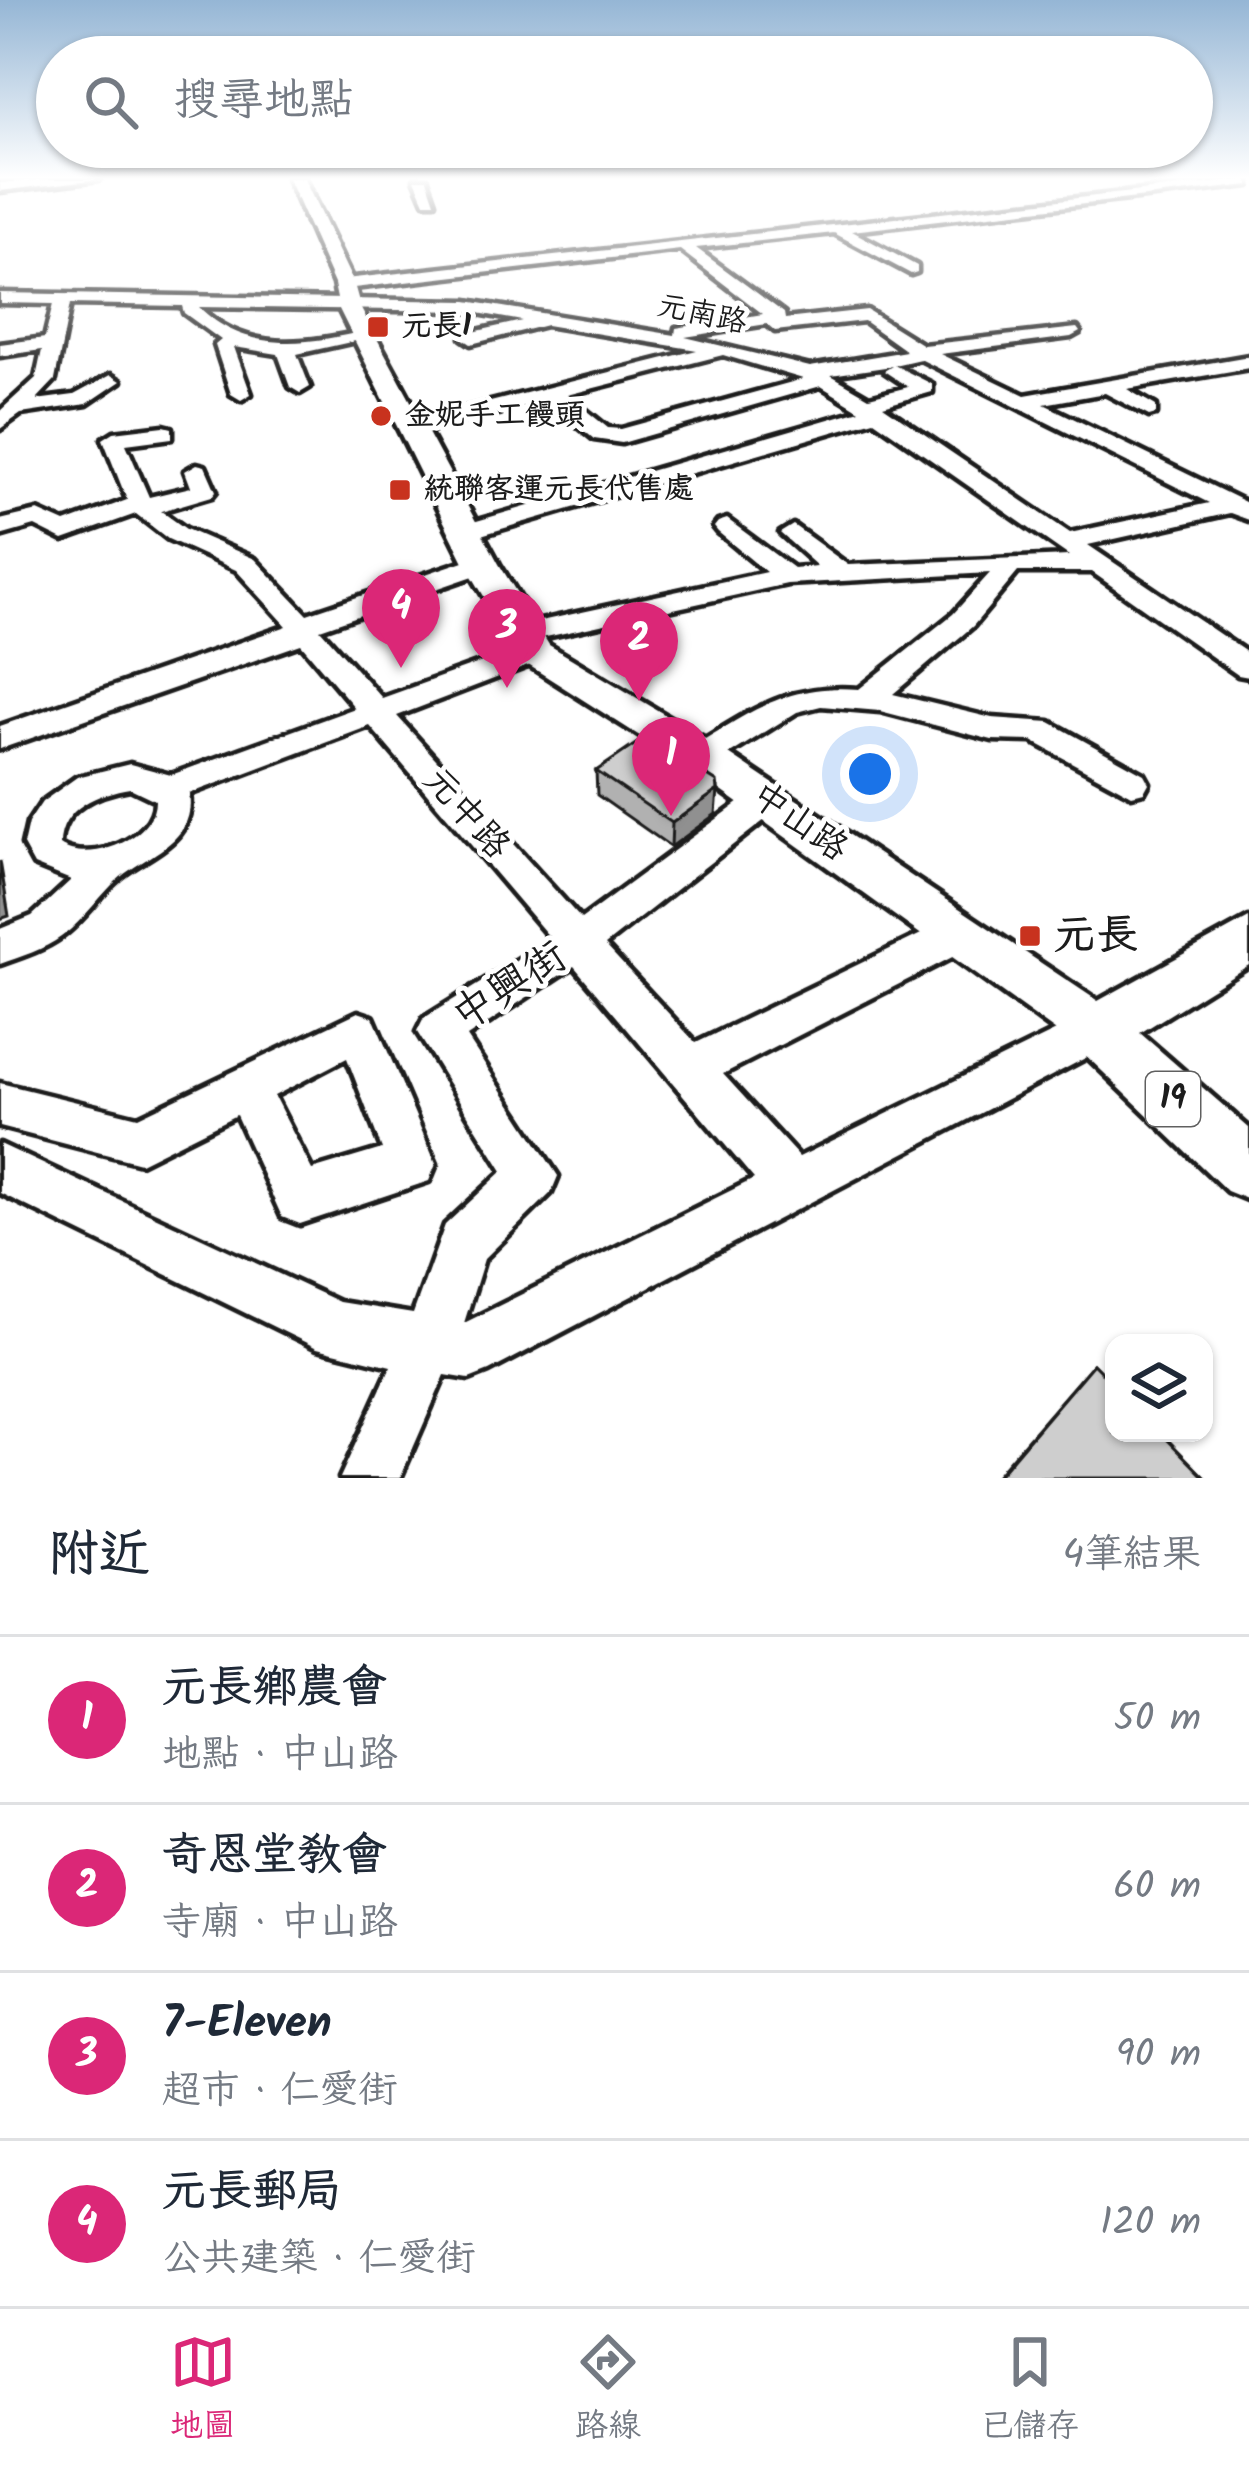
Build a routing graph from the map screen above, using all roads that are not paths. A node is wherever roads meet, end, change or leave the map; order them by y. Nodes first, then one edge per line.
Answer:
1 (314, 248) edge
2 (325, 248) edge
3 (607, 248) edge
4 (691, 248) edge
5 (691, 248) edge
6 (872, 248) edge
7 (910, 269) dead end
8 (0, 298) edge
9 (64, 299) junction
10 (192, 300) junction
11 (351, 308) junction
12 (558, 318) junction
13 (1071, 332) dead end
14 (662, 337) junction
15 (471, 338) dead end
16 (231, 342) junction
17 (53, 343) junction
18 (0, 350) edge
19 (286, 350) junction
20 (724, 350) junction
21 (919, 351) junction
22 (1249, 362) edge
23 (894, 371) dead end
24 (816, 376) junction
25 (111, 381) dead end
26 (1107, 386) junction
27 (300, 387) dead end
28 (241, 394) dead end
29 (552, 394) junction
30 (1020, 403) junction
31 (871, 408) junction
32 (1149, 410) dead end
33 (5, 414) edge
34 (411, 429) junction
35 (164, 433) dead end
36 (197, 471) dead end
37 (145, 505) junction
38 (1241, 509) edge
39 (727, 527) dead end
40 (0, 528) edge
41 (793, 533) dead end
42 (1062, 544) junction
43 (473, 548) junction
44 (1010, 564) junction
45 (1092, 564) junction
46 (840, 572) junction
47 (788, 576) junction
48 (304, 628) junction
49 (529, 643) junction
50 (1249, 668) edge
51 (866, 700) junction
52 (374, 714) junction
53 (0, 738) edge
54 (702, 756) junction
55 (1132, 783) dead end
56 (168, 789) junction
57 (767, 800) junction
58 (112, 864) junction
59 (960, 934) junction
60 (581, 941) junction
61 (1247, 943) edge
62 (0, 947) edge
63 (1097, 1030) junction
64 (690, 1068) junction
65 (245, 1087) dead end
66 (0, 1105) edge
67 (0, 1168) edge
68 (1249, 1169) edge
69 (791, 1185) junction
70 (429, 1346) junction
71 (370, 1478) edge

1 - 11 main road, 中山路 / 19
2 - 11 main road, 中山路 / 19
3 - 11 street
4 - 21 street
5 - 14 street
6 - 7 street
8 - 9 street, 元南路
9 - 10 street, 元南路
9 - 17 street
10 - 11 street, 元南路
10 - 16 street
11 - 12 street, 元南路
11 - 19 street
11 - 34 main road, 中山路 / 19
12 - 14 street, 元南路
12 - 15 street
13 - 21 street
14 - 20 street, 元南路
16 - 19 street
16 - 28 street
17 - 18 street
17 - 33 street
19 - 27 street
20 - 24 street, 元南路
20 - 29 street
21 - 24 street
21 - 30 street
22 - 26 street
23 - 31 street
24 - 29 street
24 - 31 street, 元南路
25 - 33 street
26 - 30 street
26 - 32 street
29 - 34 street
30 - 38 street
31 - 42 street, 元南路
31 - 43 street
34 - 43 main road, 中山路 / 19
35 - 37 street, 元中路
36 - 37 street
37 - 40 street
37 - 48 street, 元中路
38 - 42 street
39 - 47 street
41 - 46 street
42 - 45 street, 元南路
43 - 48 street
43 - 49 main road, 中山路 / 19
44 - 45 street
44 - 46 street
44 - 51 street
45 - 50 street, 元南路
46 - 47 street
47 - 49 street
48 - 52 street, 元中路
48 - 53 street
49 - 52 street
49 - 54 main road, 中山路 / 19
51 - 54 street
51 - 55 street
52 - 56 street
52 - 60 street, 元中路
54 - 57 main road, 中山路 / 19
56 - 58 street
56 - 58 street
57 - 59 main road, 中山路 / 19
57 - 60 street, 中興街
58 - 62 street
59 - 63 main road, 中山路 / 19
59 - 64 street
60 - 64 street, 元中路
60 - 70 street, 中興街
61 - 63 main road
63 - 68 main road, 中山路 / 19
63 - 69 street
64 - 69 street, 元中路
65 - 66 street
67 - 70 street
69 - 70 street
70 - 71 street, 中興街

